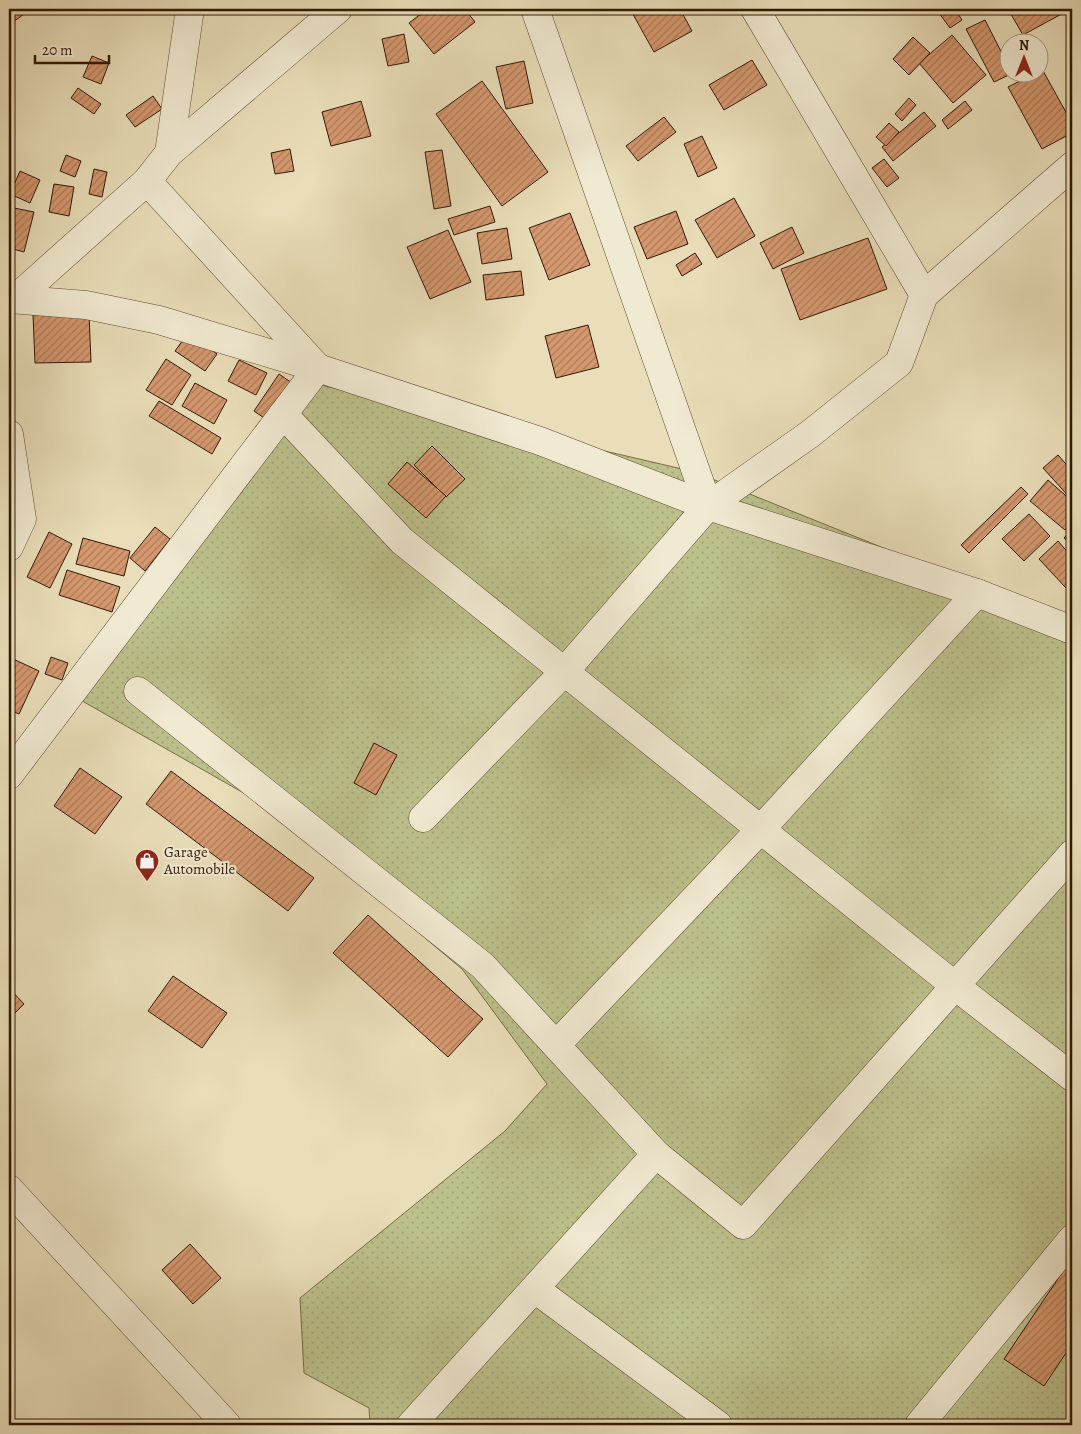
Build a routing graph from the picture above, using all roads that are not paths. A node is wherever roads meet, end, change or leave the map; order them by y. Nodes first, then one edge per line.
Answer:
1 (190, 9) edge
2 (338, 9) edge
3 (535, 9) edge
4 (755, 9) edge
5 (169, 153) junction
6 (1072, 166) edge
7 (147, 181) junction
8 (924, 295) junction
9 (11, 297) edge
10 (318, 368) junction
11 (283, 414) junction
12 (9, 434) edge
13 (708, 506) junction
14 (9, 547) edge
15 (977, 593) junction
16 (1067, 624) edge
17 (564, 672) junction
18 (138, 691) dead end
19 (9, 775) edge
20 (424, 818) dead end
21 (761, 829) junction
22 (1072, 854) edge
23 (954, 986) junction
24 (556, 1045) junction
25 (1072, 1077) edge
26 (656, 1154) junction
27 (9, 1189) edge
28 (1072, 1239) edge
29 (535, 1289) junction
30 (227, 1425) edge
31 (411, 1425) edge
32 (718, 1425) edge
33 (919, 1425) edge

1 - 5 street
2 - 5 street
3 - 13 street
4 - 8 street
5 - 7 street
6 - 8 street
7 - 9 street
7 - 10 street
8 - 13 street
9 - 10 street
10 - 11 street
10 - 13 street
11 - 17 street
11 - 19 street
12 - 14 street
13 - 15 street
13 - 17 street
15 - 16 street
15 - 21 street
17 - 20 street
17 - 21 street
18 - 24 street
21 - 23 street
21 - 24 street
22 - 23 street
23 - 25 street
23 - 26 street
24 - 26 street
26 - 29 street
27 - 30 street
28 - 33 street
29 - 31 street
29 - 32 street

